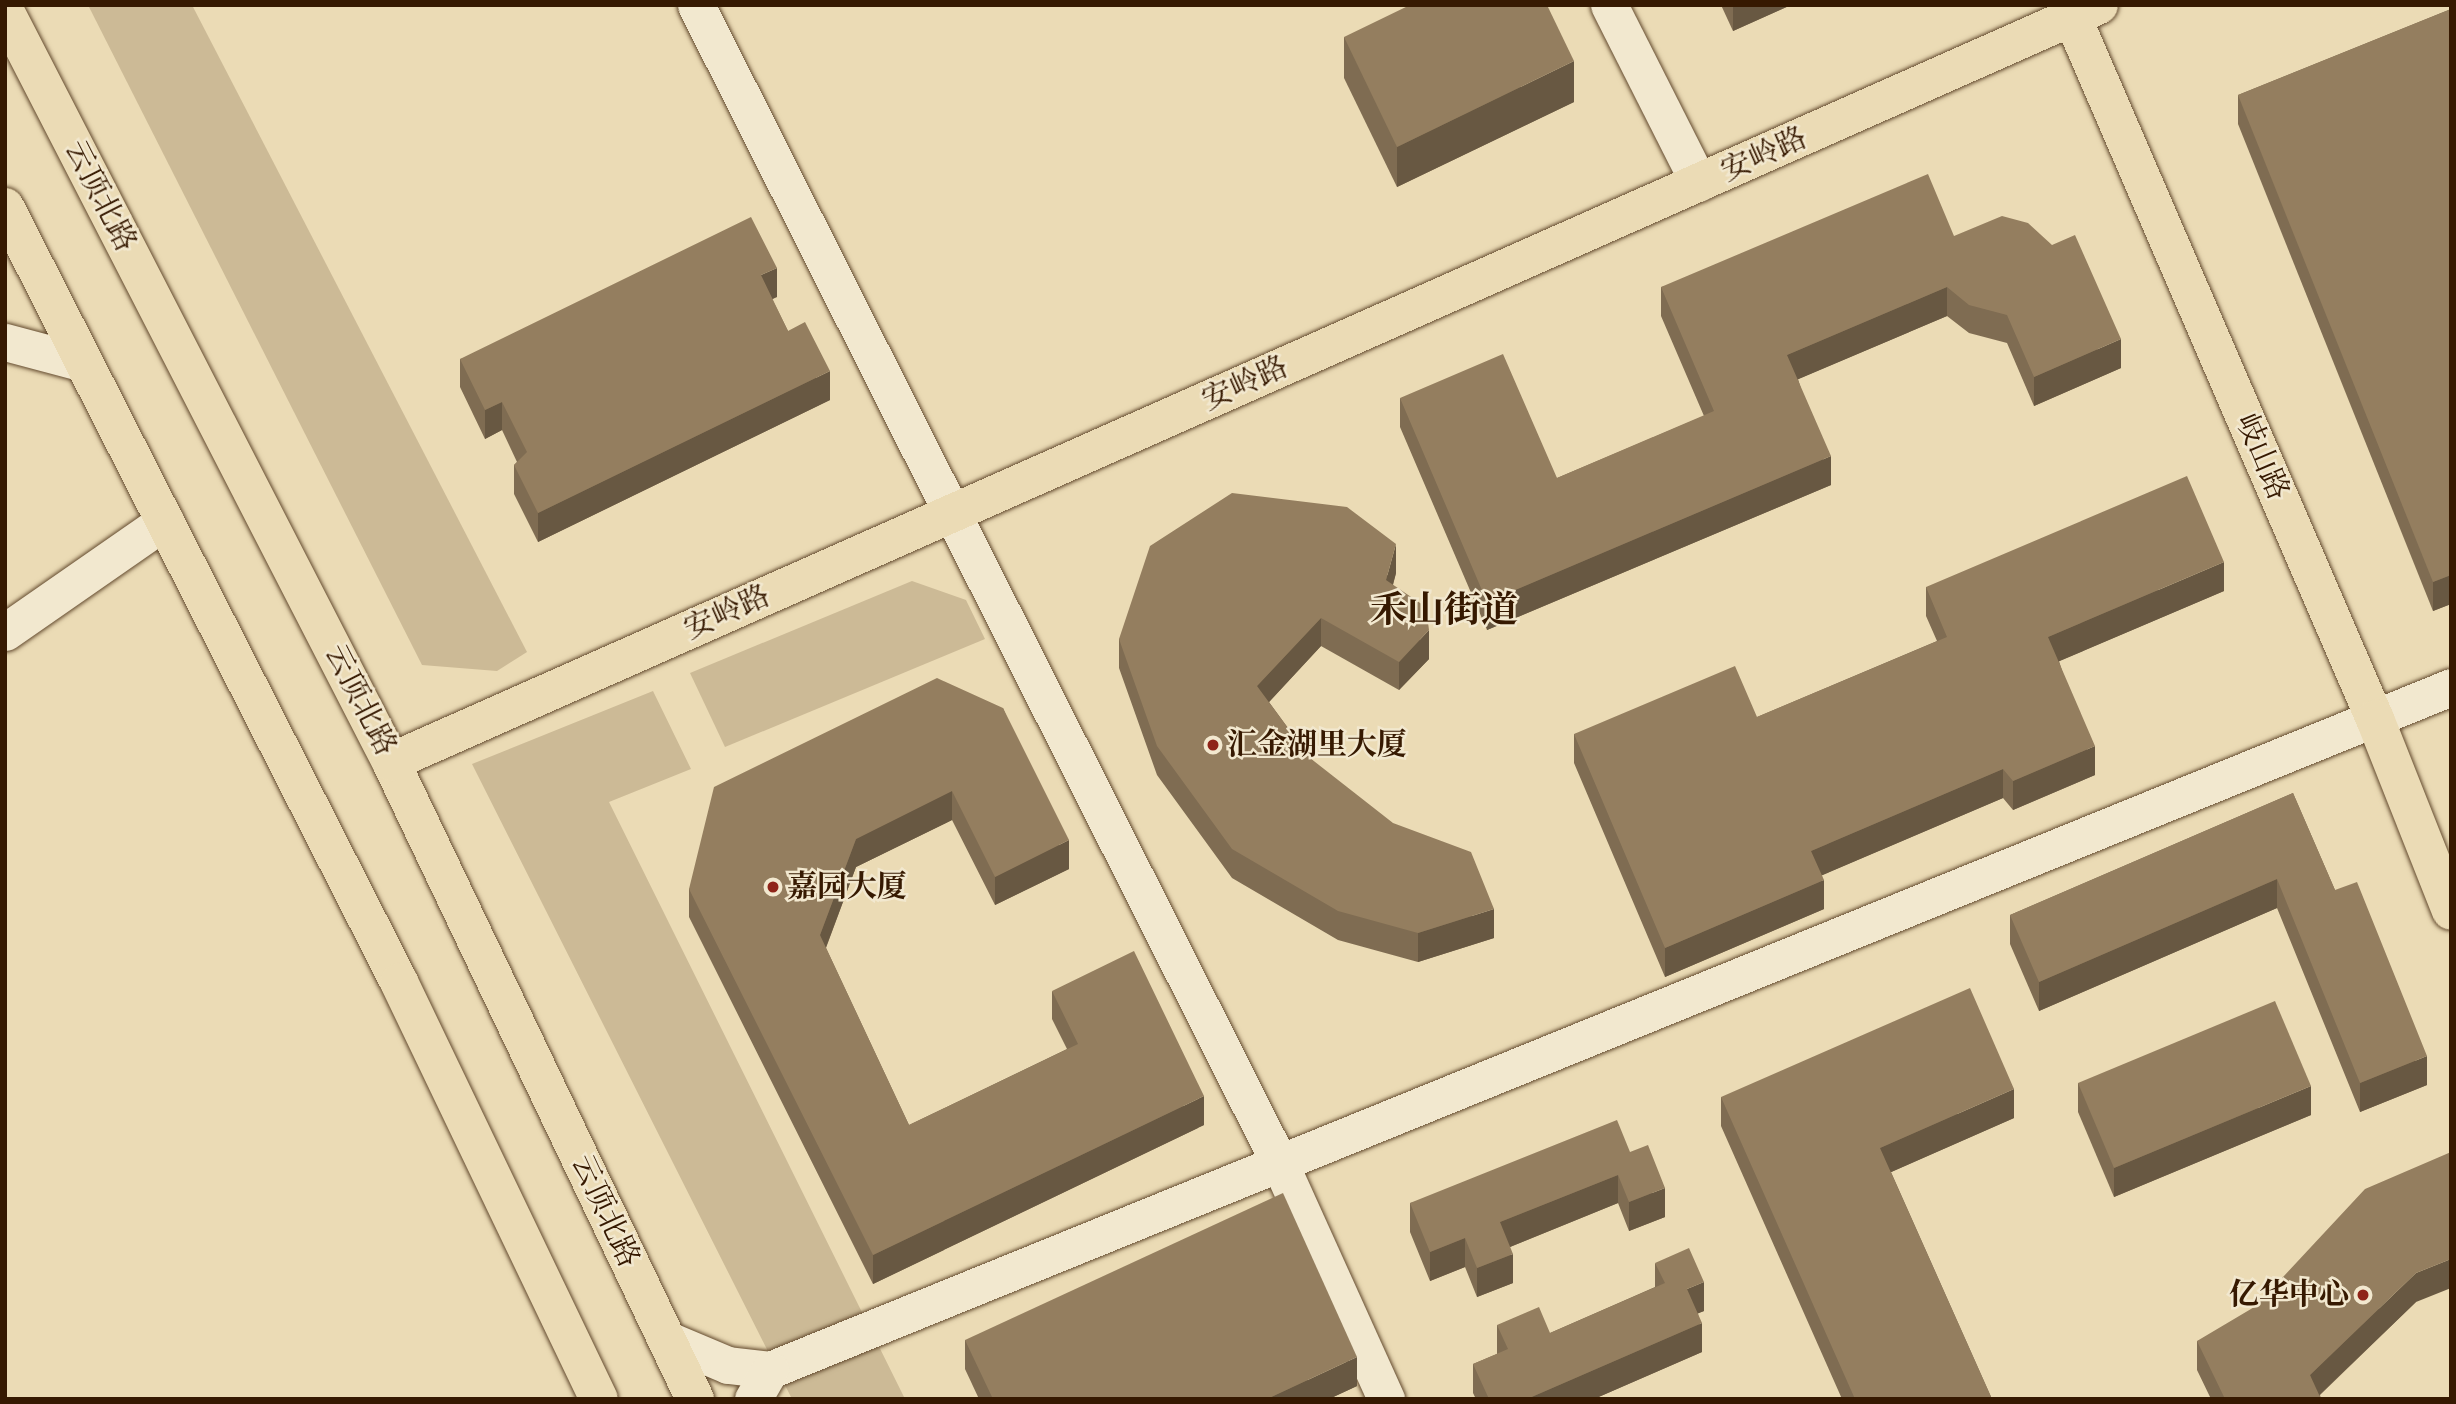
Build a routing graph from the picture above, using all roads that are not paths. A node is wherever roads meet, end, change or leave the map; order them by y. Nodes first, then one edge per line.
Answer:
1 (696, 5) edge
2 (1609, 5) edge
3 (2079, 9) edge
4 (5, 11) edge
5 (1699, 183) junction
6 (5, 207) edge
7 (5, 342) edge
8 (84, 363) junction
9 (951, 514) junction
10 (165, 522) junction
11 (5, 632) edge
12 (2451, 687) edge
13 (2375, 719) junction
14 (391, 762) junction
15 (2451, 911) edge
16 (1280, 1164) junction
17 (666, 1339) junction
18 (762, 1385) edge
19 (598, 1399) edge
20 (695, 1399) edge
21 (1386, 1399) edge

1 - 9 street
2 - 5 street
3 - 5 main road, 安岭路
3 - 13 main road, 岐山路
4 - 14 main road, 云顶北路
5 - 9 main road, 安岭路
6 - 8 main road
7 - 8 street
8 - 10 main road
9 - 14 main road, 安岭路
9 - 16 street
10 - 11 street
10 - 19 main road
12 - 13 street
13 - 15 main road, 岐山路
13 - 16 street
14 - 17 main road, 云顶北路
16 - 18 street
16 - 21 street
17 - 18 street
17 - 20 main road, 云顶北路

